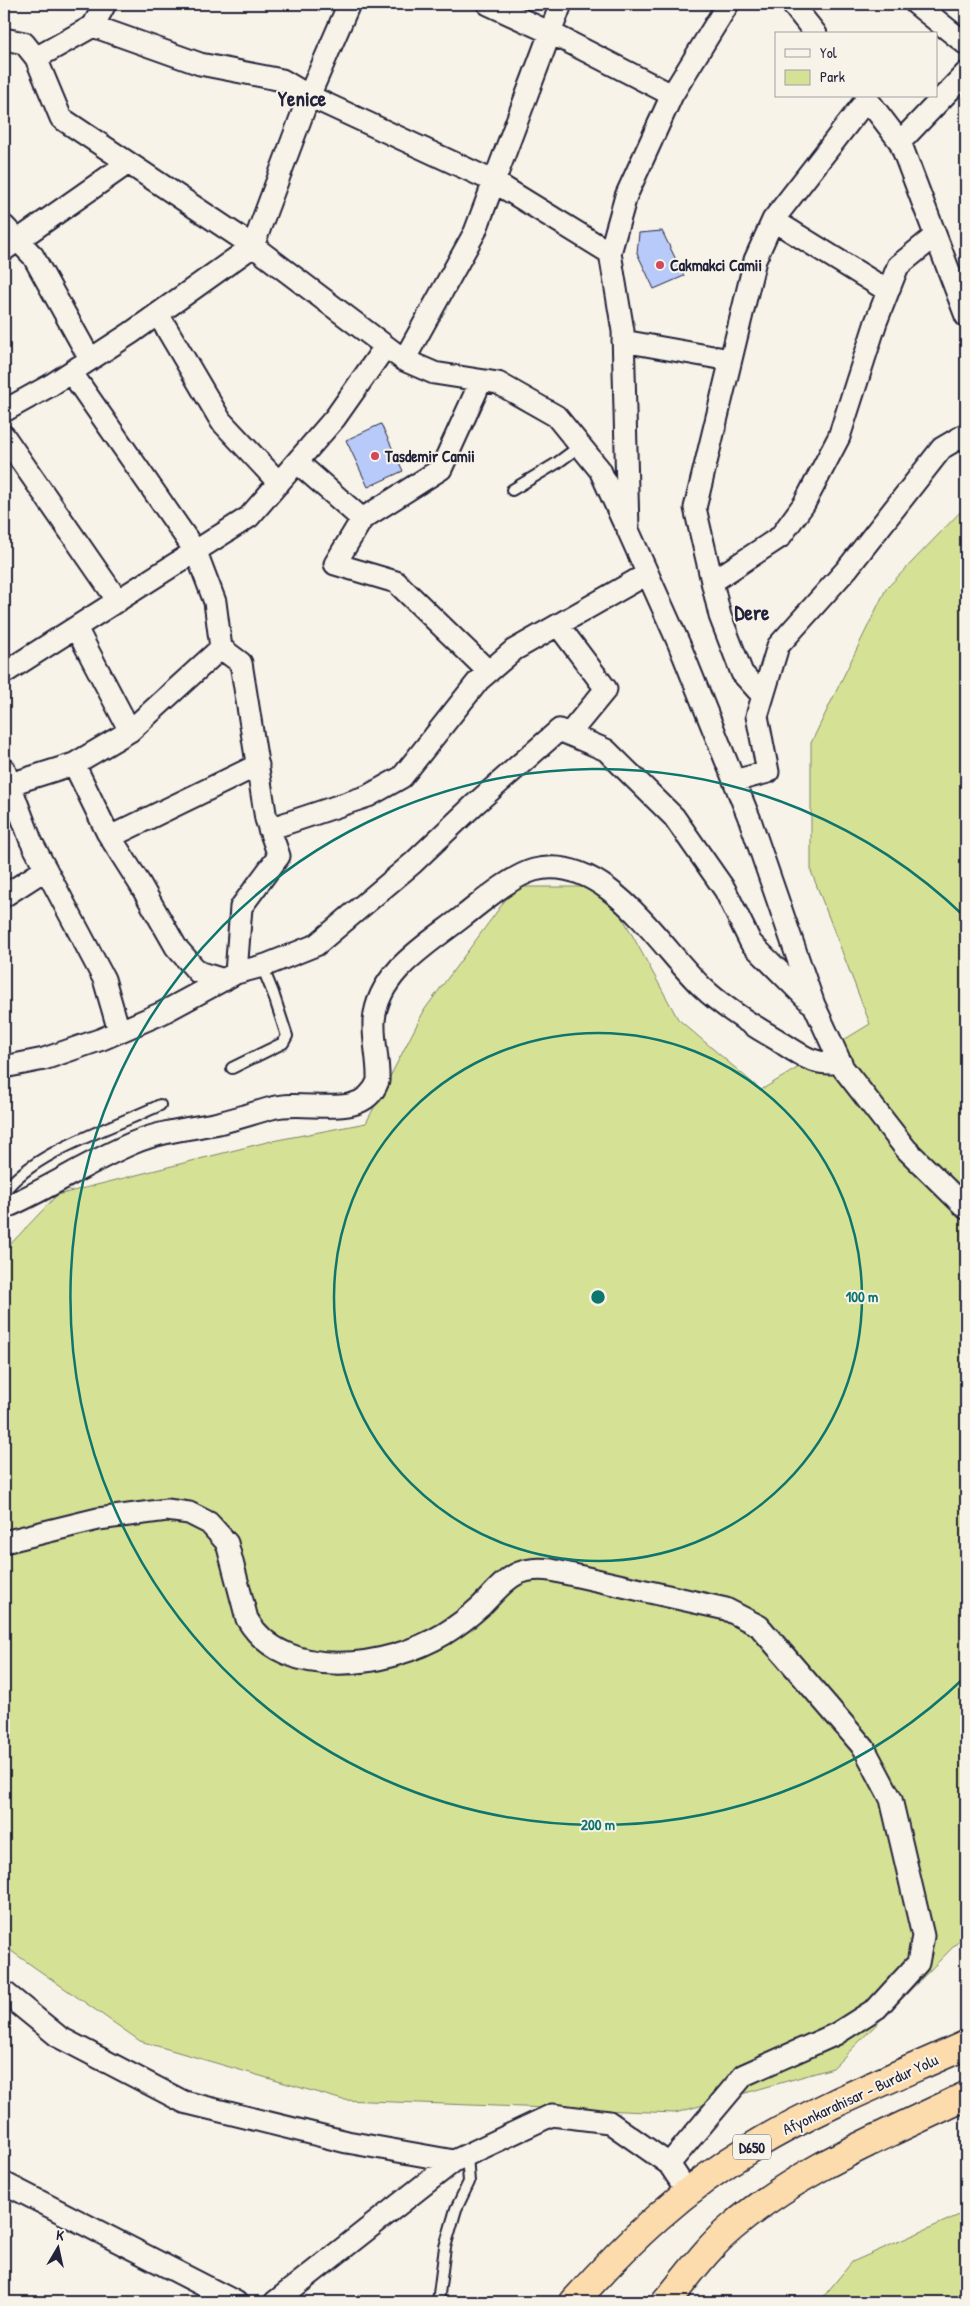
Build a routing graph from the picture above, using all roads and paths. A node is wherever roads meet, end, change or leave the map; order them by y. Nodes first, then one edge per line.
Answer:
1 (106, 4) edge
2 (349, 4) edge
3 (488, 4) edge
4 (561, 4) edge
5 (728, 4) edge
6 (792, 4) edge
7 (916, 4) edge
8 (93, 26) junction
9 (814, 32) edge
10 (551, 33) junction
11 (4, 39) edge
12 (966, 44) edge
13 (36, 58) junction
14 (966, 73) edge
15 (672, 95) junction
16 (309, 96) junction
17 (866, 98) edge
18 (900, 142) junction
19 (128, 163) junction
20 (493, 181) junction
21 (773, 220) junction
22 (4, 226) edge
23 (935, 236) junction
24 (11, 245) edge
25 (253, 246) junction
26 (610, 253) junction
27 (888, 291) junction
28 (158, 314) junction
29 (966, 316) edge
30 (623, 341) junction
31 (385, 346) junction
32 (90, 359) junction
33 (404, 360) junction
34 (730, 360) junction
35 (71, 372) junction
36 (481, 381) junction
37 (4, 411) edge
38 (966, 434) edge
39 (4, 436) edge
40 (580, 446) junction
41 (297, 462) junction
42 (279, 483) junction
43 (512, 490) dead end
44 (362, 520) junction
45 (628, 530) junction
46 (196, 552) junction
47 (647, 574) junction
48 (712, 582) junction
49 (118, 601) junction
50 (558, 625) junction
51 (76, 628) junction
52 (221, 648) junction
53 (488, 671) junction
54 (4, 673) edge
55 (762, 696) junction
56 (130, 731) junction
57 (569, 734) junction
58 (74, 764) junction
59 (258, 765) junction
60 (6, 779) edge
61 (734, 781) junction
62 (269, 828) junction
63 (110, 837) junction
64 (46, 869) junction
65 (4, 896) edge
66 (262, 966) junction
67 (230, 976) junction
68 (814, 1006) junction
69 (119, 1031) junction
70 (841, 1062) junction
71 (4, 1068) edge
72 (232, 1068) dead end
73 (160, 1105) dead end
74 (4, 1192) edge
75 (4, 1208) edge
76 (966, 1208) edge
77 (4, 1542) edge
78 (4, 1992) edge
79 (966, 2045) edge
80 (966, 2096) edge
81 (460, 2158) junction
82 (669, 2164) junction
83 (4, 2183) edge
84 (687, 2191) junction
85 (236, 2302) edge
86 (275, 2302) edge
87 (438, 2302) edge
88 (574, 2302) edge
89 (666, 2302) edge

1 - 8 street
2 - 16 street
3 - 10 street
4 - 10 street
5 - 15 street
6 - 9 street
7 - 12 street
8 - 13 street
8 - 16 street
10 - 15 street
10 - 20 street
11 - 13 street
13 - 19 street
14 - 18 street
15 - 26 street
16 - 20 street
16 - 25 street
17 - 18 street
17 - 21 street
18 - 23 street
19 - 24 street
19 - 25 street
20 - 26 street
20 - 33 street
21 - 27 street
21 - 34 street
22 - 24 street
23 - 27 street
23 - 29 street
24 - 32 street
25 - 28 street
25 - 31 street
26 - 30 street
27 - 48 street
28 - 32 street
28 - 42 street
30 - 34 street
30 - 45 street
31 - 33 street
31 - 41 street
32 - 35 street
33 - 36 street
34 - 48 street
35 - 37 street
35 - 46 street
36 - 40 street
36 - 44 street
38 - 55 street
39 - 49 street
40 - 43 lane
40 - 45 street
41 - 42 street
41 - 44 street
42 - 46 street
44 - 53 street
45 - 47 street
46 - 49 street
46 - 52 street
47 - 50 street
47 - 61 street
48 - 55 street
49 - 51 street
50 - 53 street
50 - 57 street
51 - 54 street
51 - 56 street
52 - 56 street
52 - 59 street
53 - 62 street
55 - 61 street
56 - 58 street
57 - 66 street
57 - 68 street
58 - 60 street
58 - 63 street
59 - 62 street
59 - 63 street
60 - 64 street
61 - 68 street
62 - 67 street
63 - 67 street
64 - 65 street
64 - 69 street
66 - 67 street
66 - 72 lane
67 - 69 street
68 - 70 street
69 - 71 street
70 - 75 street
70 - 76 street
73 - 74 lane
77 - 82 street
78 - 81 street
79 - 84 highway, Afyonkarahisar - Burdur Yolu / D650
80 - 89 highway
81 - 82 street
81 - 86 street
81 - 87 lane
82 - 84 street
83 - 85 street
84 - 88 highway, Afyonkarahisar - Burdur Yolu / D650

